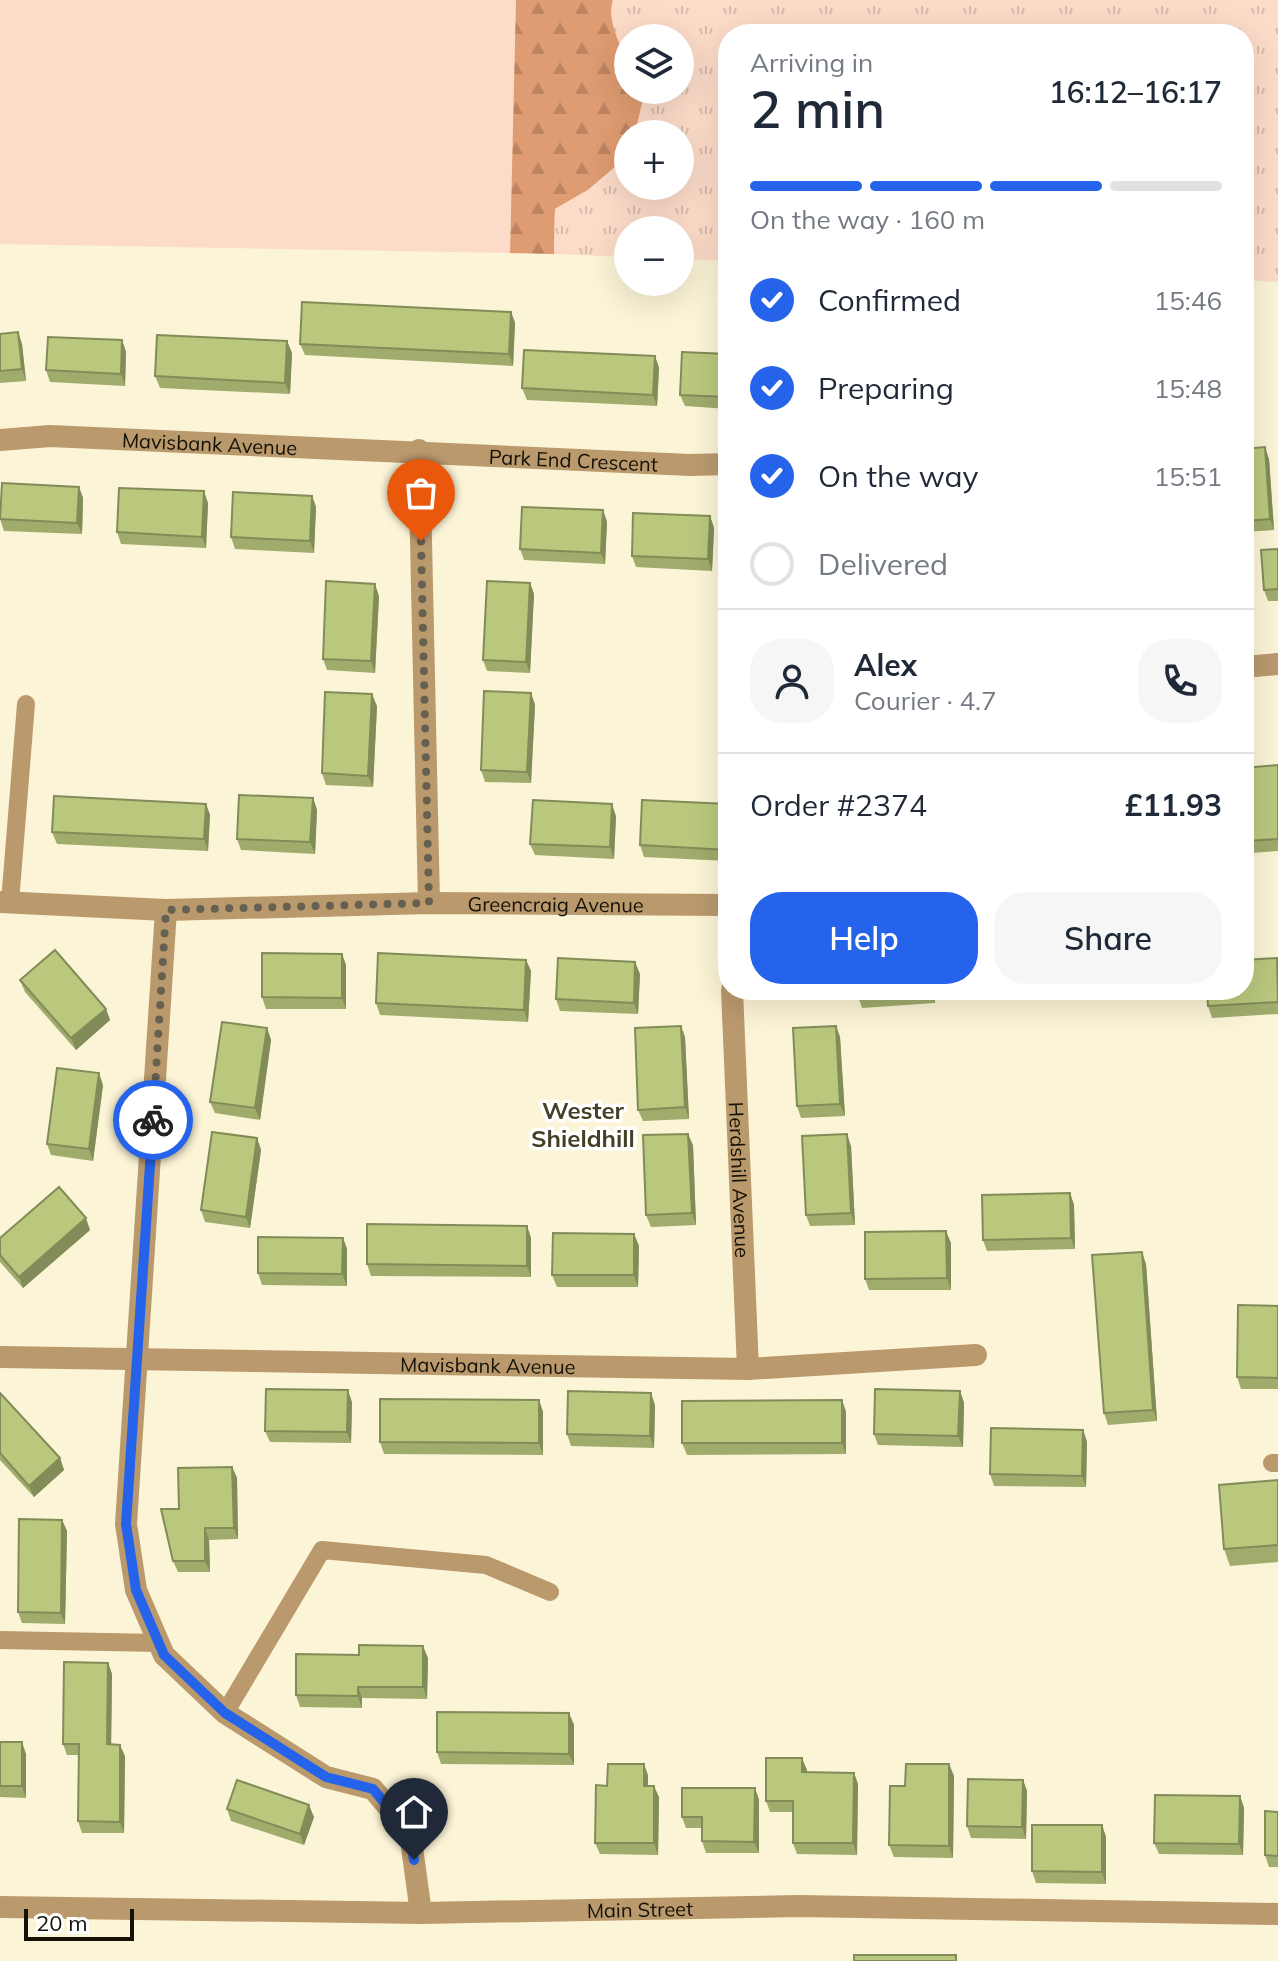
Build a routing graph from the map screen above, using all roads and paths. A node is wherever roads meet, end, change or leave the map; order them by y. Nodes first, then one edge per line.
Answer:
1 (0, 440) edge
2 (419, 450) junction
3 (718, 464) edge
4 (1278, 664) edge
5 (1254, 666) edge
6 (26, 704) dead end
7 (5, 902) edge
8 (429, 903) junction
9 (718, 905) edge
10 (166, 910) junction
11 (732, 1000) edge
12 (976, 1355) dead end
13 (0, 1357) edge
14 (138, 1361) junction
15 (748, 1369) junction
16 (550, 1592) dead end
17 (0, 1640) edge
18 (159, 1643) junction
19 (225, 1713) junction
20 (0, 1907) edge
21 (421, 1913) junction
22 (1278, 1914) edge

1 - 2 street, Mavisbank Avenue
2 - 3 street, Park End Crescent
2 - 8 street
4 - 5 street
6 - 7 lane
7 - 10 street, Greencraig Avenue
8 - 9 street, Greencraig Avenue
8 - 10 street, Greencraig Avenue
10 - 14 street
11 - 15 street, Herdshill Avenue
12 - 15 street, Mavisbank Avenue
13 - 14 street, Mavisbank Avenue
14 - 15 street, Mavisbank Avenue
14 - 18 street
16 - 19 lane
17 - 18 lane
18 - 19 street
19 - 21 street
20 - 21 street, Main Street
21 - 22 street, Main Street

